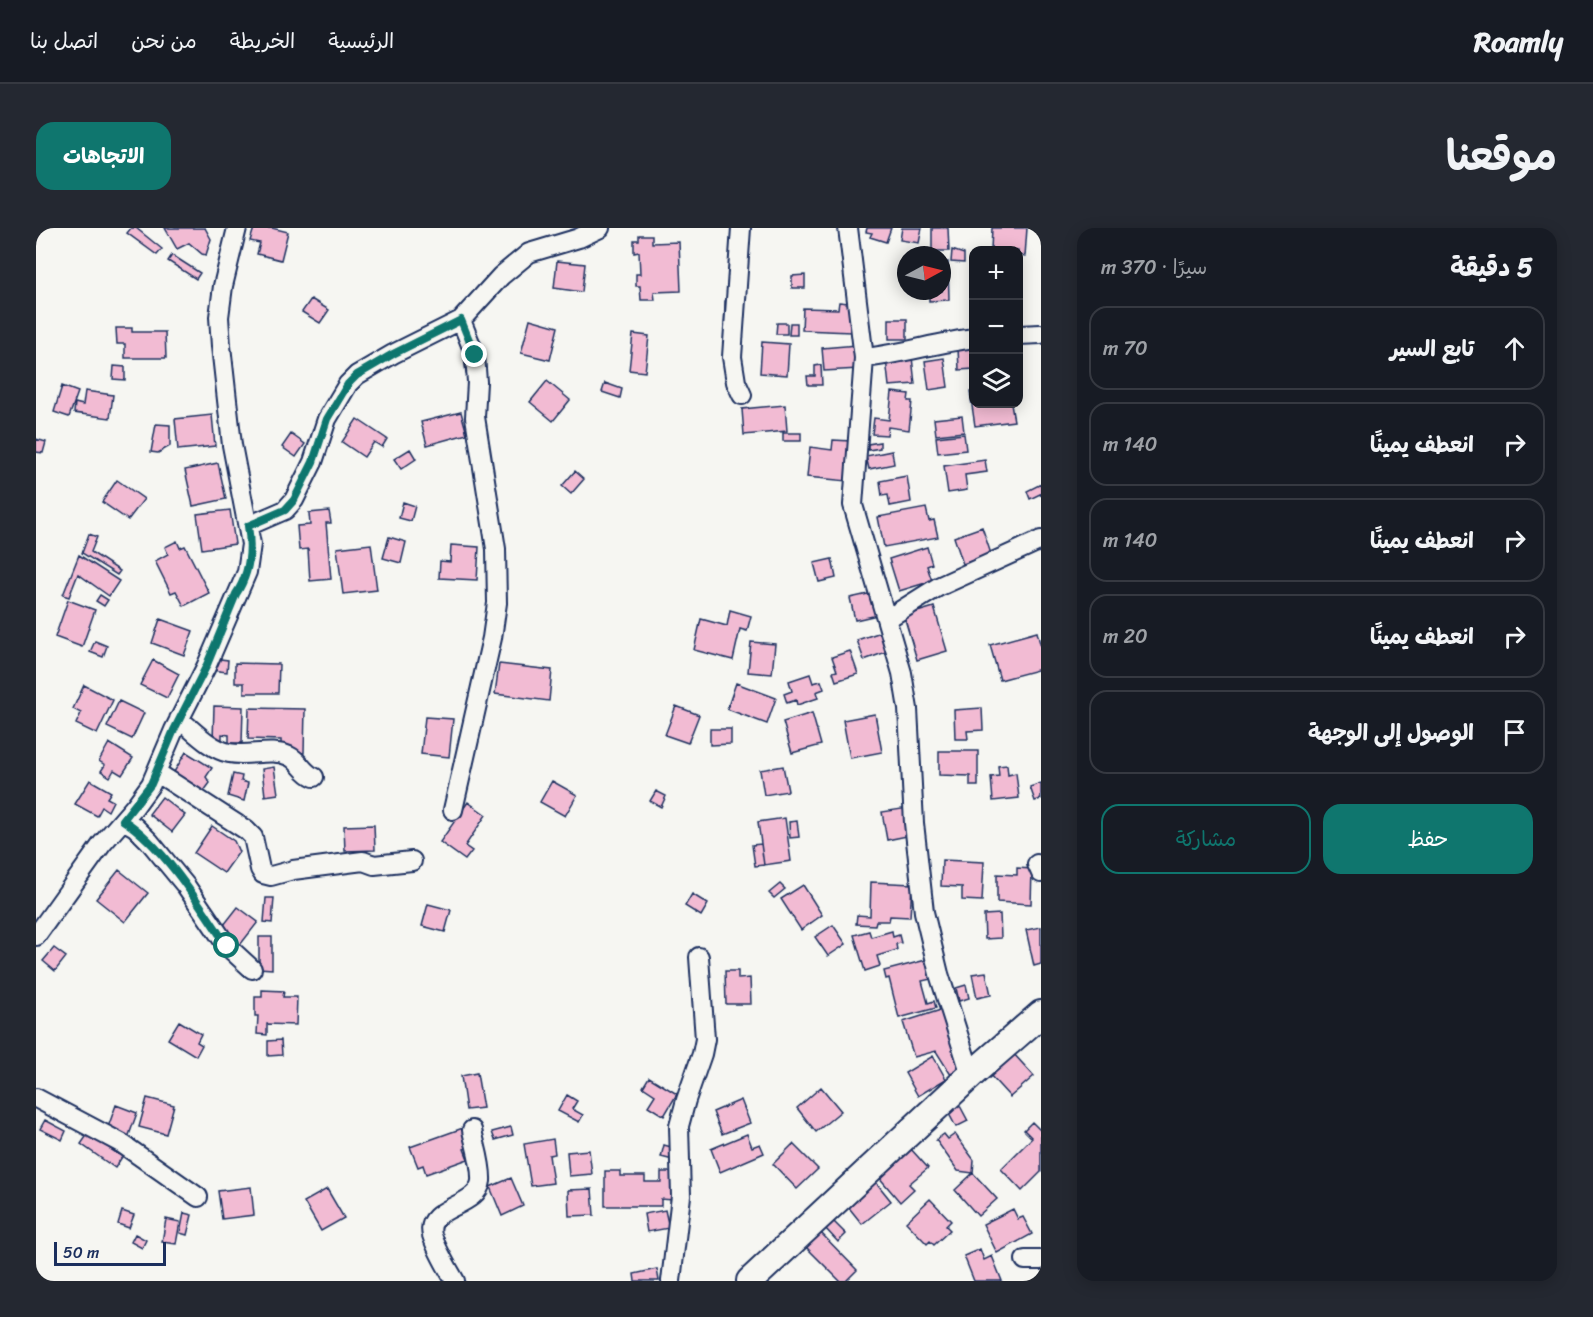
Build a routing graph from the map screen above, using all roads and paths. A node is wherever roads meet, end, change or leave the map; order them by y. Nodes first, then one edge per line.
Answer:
1 (237, 228) edge
2 (600, 228) edge
3 (741, 228) edge
4 (848, 228) edge
5 (461, 320) junction
6 (1041, 334) edge
7 (1023, 335) edge
8 (969, 339) edge
9 (864, 358) junction
10 (742, 395) dead end
11 (248, 526) junction
12 (1041, 540) edge
13 (887, 619) junction
14 (179, 719) junction
15 (156, 772) junction
16 (314, 777) dead end
17 (453, 810) dead end
18 (123, 820) junction
19 (412, 861) dead end
20 (36, 936) edge
21 (699, 957) dead end
22 (252, 969) dead end
23 (1041, 1014) edge
24 (971, 1075) junction
25 (36, 1098) edge
26 (472, 1130) dead end
27 (198, 1197) dead end
28 (455, 1281) edge
29 (671, 1281) edge
30 (750, 1281) edge

1 - 11 street
2 - 5 street
3 - 10 street
4 - 9 street
5 - 11 street
5 - 17 street
6 - 7 street
8 - 9 street
9 - 13 street
11 - 14 street
12 - 13 street
13 - 24 street
14 - 15 street
14 - 16 street
15 - 18 street
15 - 19 street
18 - 20 street
18 - 22 street
21 - 29 street
23 - 24 street
24 - 30 street
25 - 27 street
26 - 28 street

